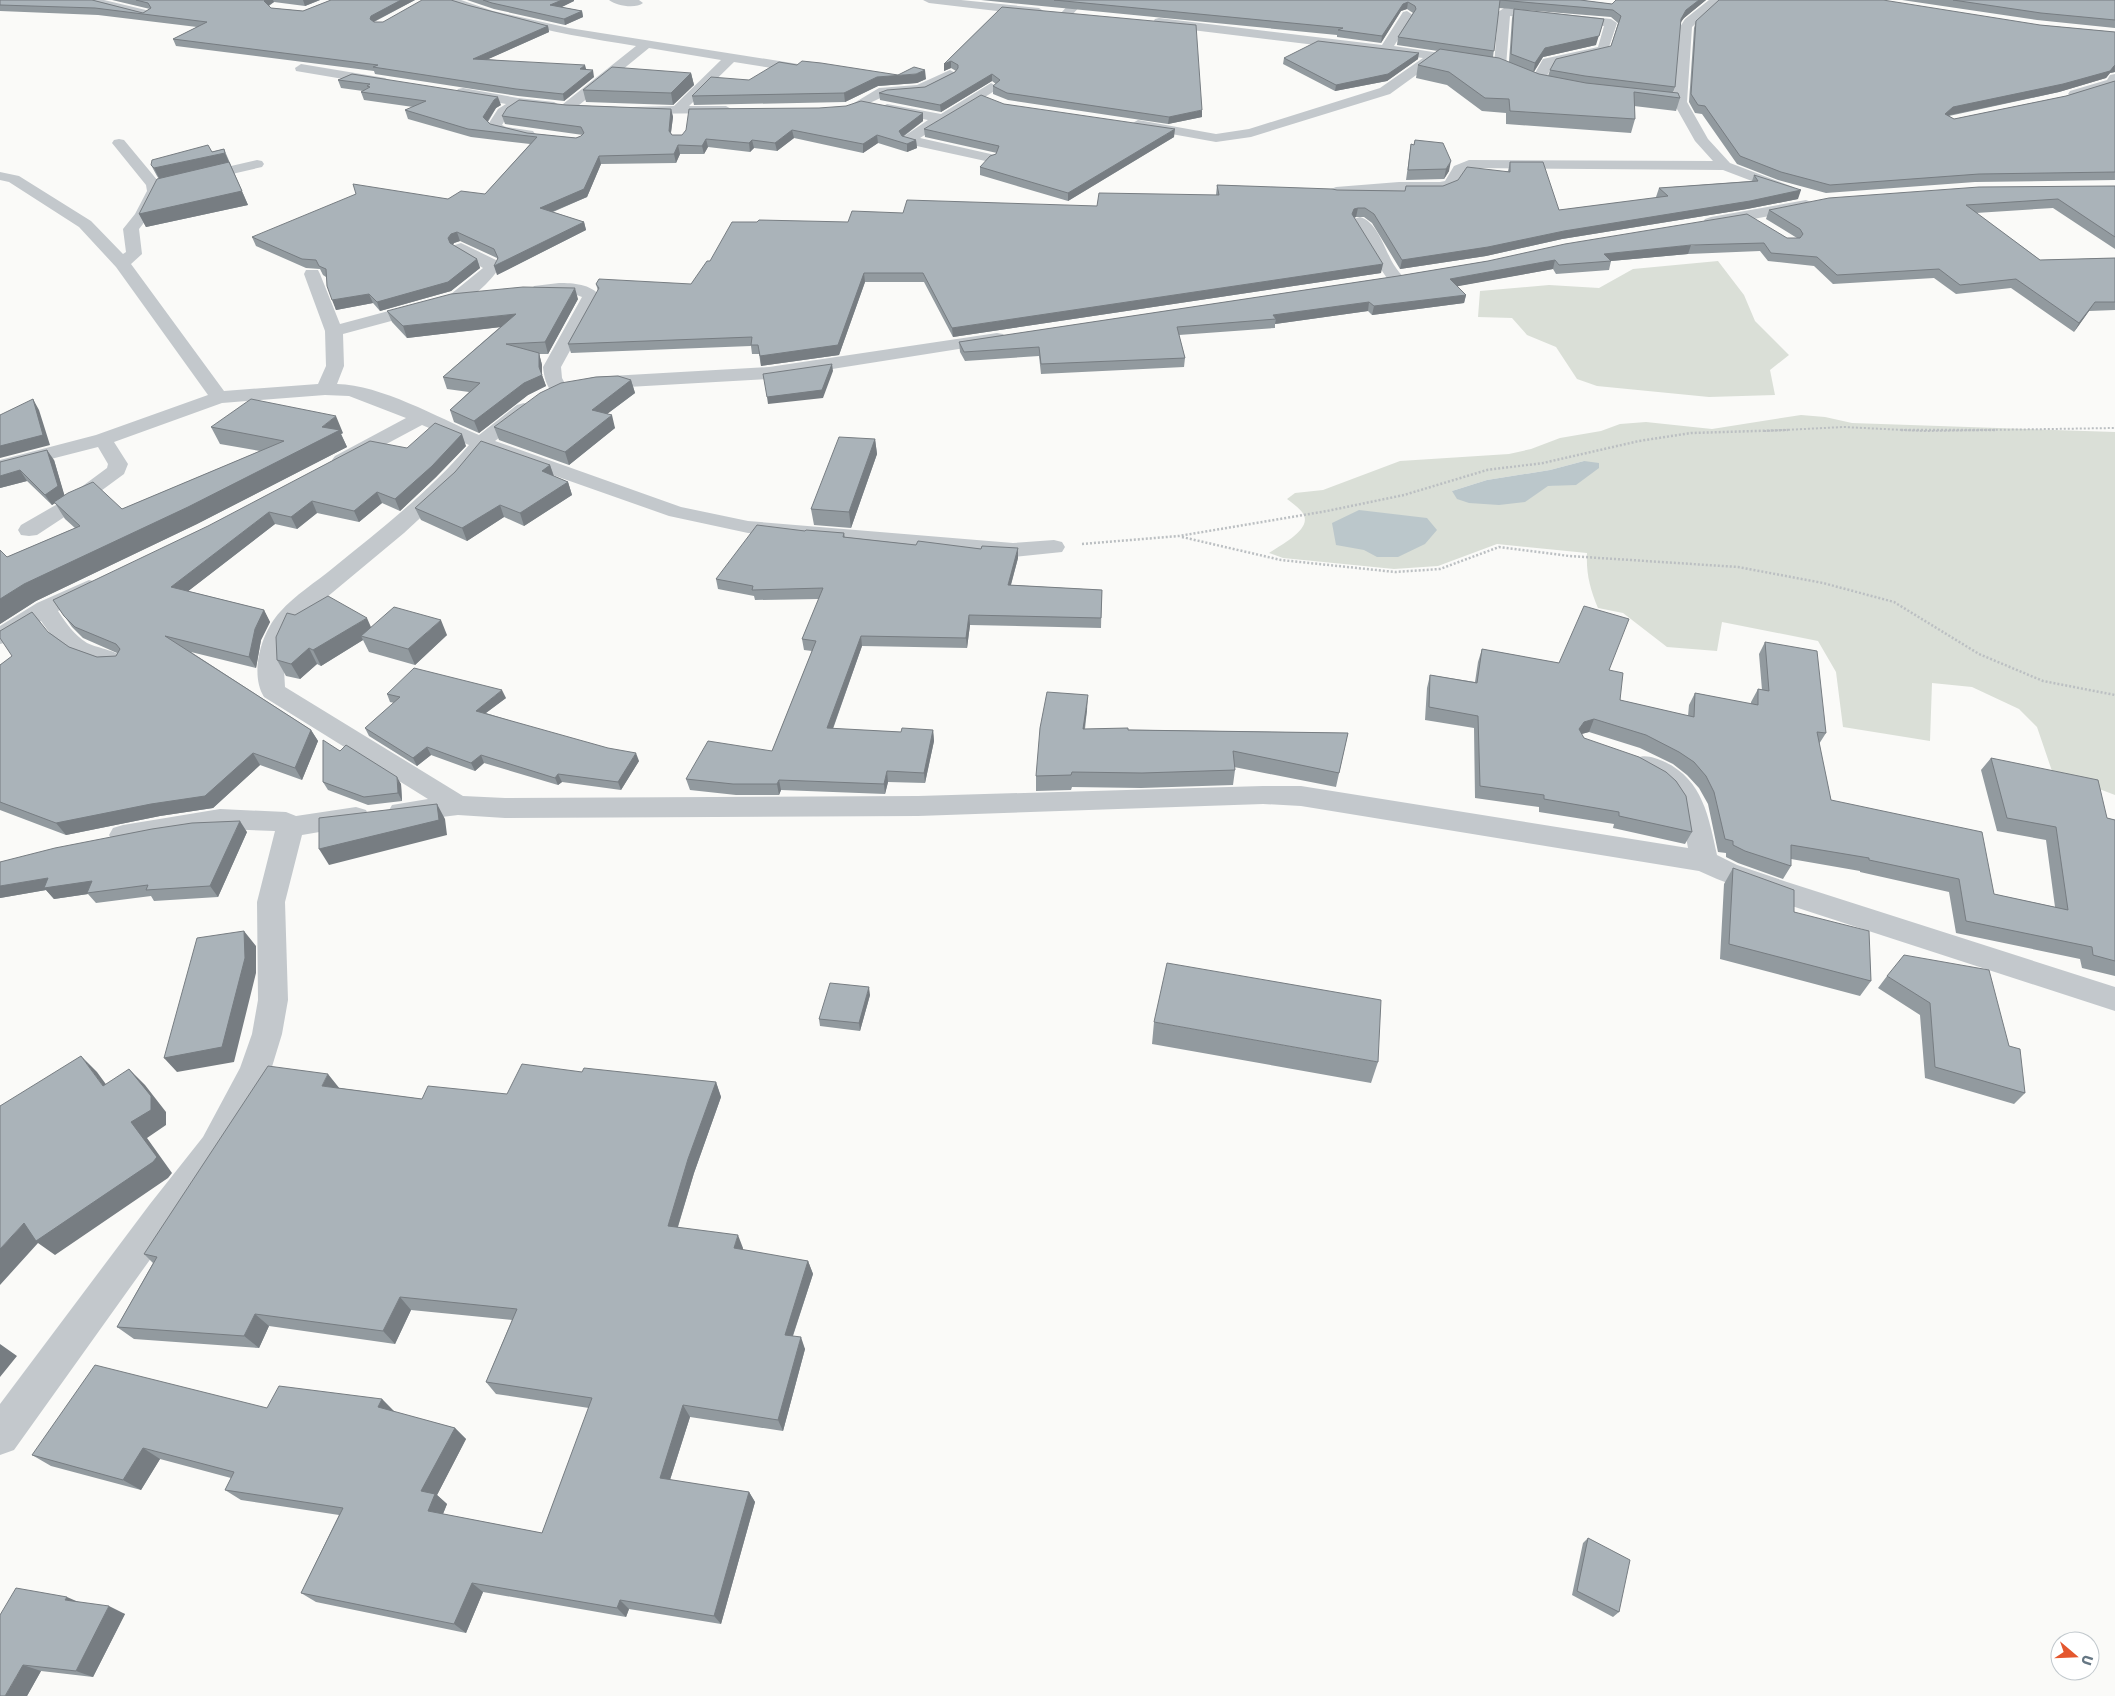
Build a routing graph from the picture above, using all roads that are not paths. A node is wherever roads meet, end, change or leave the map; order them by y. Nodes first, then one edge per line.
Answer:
1 (90, 0) edge
2 (450, 0) edge
3 (614, 0) edge
4 (929, 0) edge
5 (1080, 0) edge
6 (1716, 0) edge
7 (638, 3) dead end
8 (1505, 6) edge
9 (146, 14) edge
10 (1066, 14) junction
11 (1407, 15) edge
12 (1085, 16) edge
13 (1149, 21) edge
14 (647, 44) junction
15 (1386, 49) junction
16 (1432, 56) junction
17 (731, 57) junction
18 (301, 68) edge
19 (798, 68) edge
20 (950, 74) edge
21 (2115, 78) edge
22 (1538, 80) edge
23 (403, 84) edge
24 (452, 91) edge
25 (2061, 98) edge
26 (518, 102) junction
27 (994, 102) edge
28 (861, 103) junction
29 (568, 107) junction
30 (584, 108) edge
31 (847, 108) edge
32 (618, 110) edge
33 (744, 110) edge
34 (680, 115) junction
35 (939, 119) junction
36 (1123, 122) edge
37 (540, 136) edge
38 (119, 143) dead end
39 (990, 158) edge
40 (257, 164) dead end
41 (1725, 166) junction
42 (0, 176) edge
43 (154, 188) junction
44 (1336, 192) edge
45 (1747, 216) junction
46 (1360, 222) edge
47 (1689, 225) edge
48 (1768, 229) edge
49 (461, 248) edge
50 (122, 263) junction
51 (312, 274) edge
52 (1377, 281) edge
53 (524, 290) edge
54 (489, 295) edge
55 (456, 298) junction
56 (334, 332) junction
57 (1011, 336) edge
58 (325, 389) junction
59 (546, 395) junction
60 (219, 397) junction
61 (420, 418) junction
62 (103, 439) junction
63 (481, 443) junction
64 (0, 466) edge
65 (326, 468) edge
66 (29, 530) dead end
67 (1054, 546) road end
68 (108, 578) edge
69 (45, 608) junction
70 (0, 637) edge
71 (114, 661) edge
72 (1622, 756) edge
73 (458, 805) junction
74 (290, 827) junction
75 (103, 839) edge
76 (1704, 862) junction
77 (2115, 999) edge
78 (0, 1436) edge

1 - 9 street
2 - 14 street
3 - 7 street
4 - 10 street
5 - 10 street
6 - 41 street
8 - 16 street
8 - 22 street
10 - 12 street
11 - 15 street
13 - 15 street
14 - 17 street
14 - 29 street
15 - 16 street
16 - 36 street
17 - 19 street
17 - 34 street
18 - 23 street
20 - 28 street
21 - 25 street
24 - 26 street
26 - 29 street
26 - 37 street
27 - 35 street
28 - 31 street
28 - 35 street
29 - 30 street
32 - 34 street
33 - 34 street
35 - 39 street
38 - 43 street
40 - 43 street
41 - 44 street
41 - 45 street
42 - 50 street
43 - 50 street
45 - 47 street
45 - 48 street
46 - 52 street
49 - 55 street
50 - 60 street
51 - 56 street
53 - 59 street
54 - 55 street
55 - 56 street
56 - 58 street
57 - 59 street
58 - 60 street
58 - 61 street
59 - 63 street
60 - 62 street
61 - 63 street
61 - 65 street
62 - 64 street
62 - 66 street
63 - 67 street
63 - 73 street
68 - 69 street
69 - 70 street
69 - 71 street
72 - 76 street
73 - 74 street
73 - 76 street
74 - 75 street
74 - 78 street
76 - 77 street

